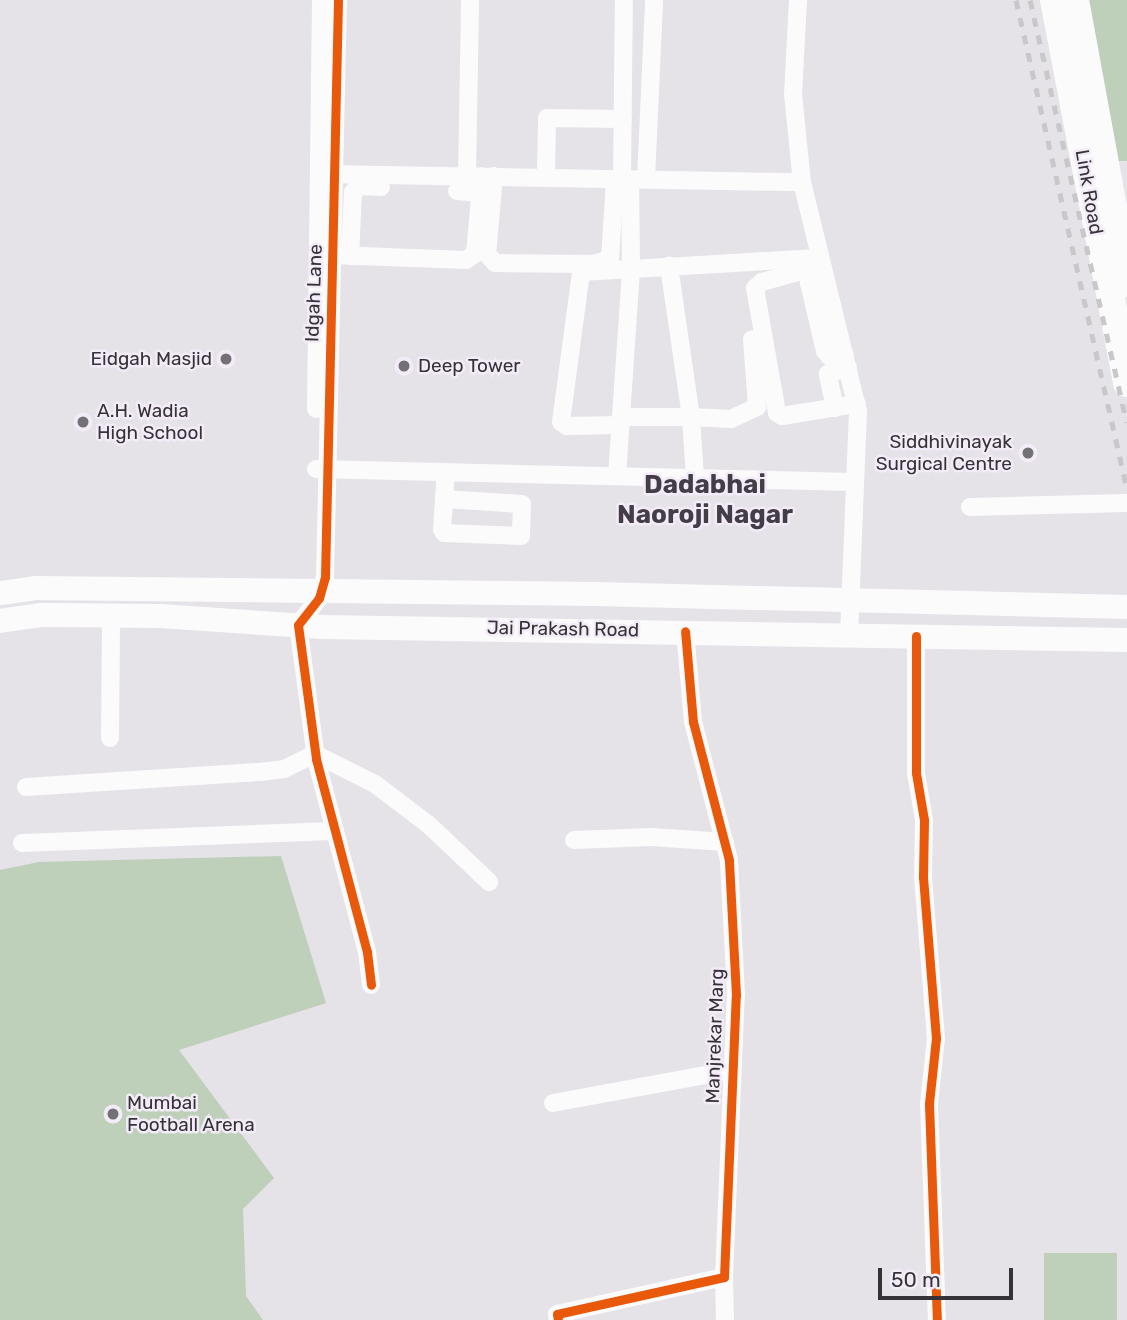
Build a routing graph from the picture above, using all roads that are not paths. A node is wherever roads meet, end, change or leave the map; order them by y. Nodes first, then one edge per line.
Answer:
1 (321, 0) edge
2 (338, 0) edge
3 (470, 0) edge
4 (624, 0) edge
5 (654, 0) edge
6 (797, 0) edge
7 (1054, 0) edge
8 (1075, 0) edge
9 (623, 40) junction
10 (654, 40) junction
11 (329, 47) junction
12 (650, 103) junction
13 (623, 110) junction
14 (317, 174) junction
15 (336, 174) junction
16 (546, 177) junction
17 (628, 179) junction
18 (802, 181) junction
19 (476, 183) junction
20 (1109, 186) edge
21 (383, 187) dead end
22 (343, 204) junction
23 (341, 255) junction
24 (743, 263) junction
25 (669, 266) junction
26 (821, 266) junction
27 (631, 268) junction
28 (325, 274) junction
29 (1127, 284) edge
30 (848, 369) junction
31 (1127, 383) edge
32 (857, 404) junction
33 (835, 408) junction
34 (691, 417) junction
35 (622, 421) junction
36 (321, 469) junction
37 (446, 473) junction
38 (617, 477) junction
39 (695, 478) junction
40 (853, 482) junction
41 (444, 499) junction
42 (1127, 503) edge
43 (970, 507) dead end
44 (320, 590) junction
45 (0, 593) edge
46 (849, 600) junction
47 (1127, 607) edge
48 (111, 615) junction
49 (0, 621) edge
50 (298, 625) junction
51 (685, 631) junction
52 (849, 636) junction
53 (916, 636) junction
54 (1127, 640) edge
55 (110, 738) dead end
56 (315, 754) junction
57 (26, 787) dead end
58 (332, 831) junction
59 (574, 840) dead end
60 (725, 842) junction
61 (22, 843) dead end
62 (489, 882) dead end
63 (371, 985) dead end
64 (732, 1070) junction
65 (553, 1103) dead end
66 (724, 1277) junction
67 (558, 1317) edge
68 (725, 1320) edge
69 (937, 1320) edge

1 - 11 street, Idgah Lane
2 - 11 street, Idgah Lane
3 - 19 street
4 - 9 street
5 - 10 street
6 - 18 street
7 - 20 main road, Link Road
8 - 20 main road, Link Road
9 - 10 street
9 - 13 street
10 - 12 street
11 - 14 street, Idgah Lane
11 - 15 street, Idgah Lane
12 - 13 street
12 - 17 street
13 - 16 street
13 - 17 street
14 - 15 street
14 - 28 street, Idgah Lane
15 - 19 street
15 - 22 street, Idgah Lane
16 - 17 street
16 - 19 street
17 - 18 street
17 - 19 street
17 - 27 street
18 - 26 street
19 - 23 street
20 - 29 main road, Link Road
20 - 31 main road, Link Road
21 - 22 street
22 - 23 street, Idgah Lane
23 - 28 street, Idgah Lane
24 - 25 street
24 - 26 street
24 - 34 street
25 - 27 street
25 - 34 street
26 - 30 street
26 - 33 street
27 - 35 street
27 - 35 street
28 - 36 street, Idgah Lane
30 - 32 street
30 - 33 street
32 - 33 street
32 - 40 street
34 - 35 street
34 - 39 street
35 - 38 street
36 - 37 street
36 - 44 street, Idgah Lane
37 - 38 street
37 - 41 street
38 - 39 street
39 - 40 street
40 - 46 street
41 - 41 street
42 - 43 street
44 - 45 main road, Jai Prakash Road
44 - 46 main road, Jai Prakash Road
44 - 50 street
46 - 47 main road, Jai Prakash Road
46 - 52 street
48 - 49 main road, Jai Prakash Road
48 - 50 main road, Jai Prakash Road
48 - 55 street
50 - 51 main road, Jai Prakash Road
50 - 56 street
51 - 52 main road, Jai Prakash Road
51 - 60 street, Manjrekar Marg
52 - 53 main road, Jai Prakash Road
53 - 54 main road, Jai Prakash Road
53 - 69 street
56 - 57 street
56 - 58 street
56 - 62 street
58 - 61 street
58 - 63 street
59 - 60 street
60 - 64 street, Manjrekar Marg
64 - 65 street, Manjrekar Marg
64 - 66 street, Manjrekar Marg
66 - 67 street
66 - 68 street, Manjrekar Marg

